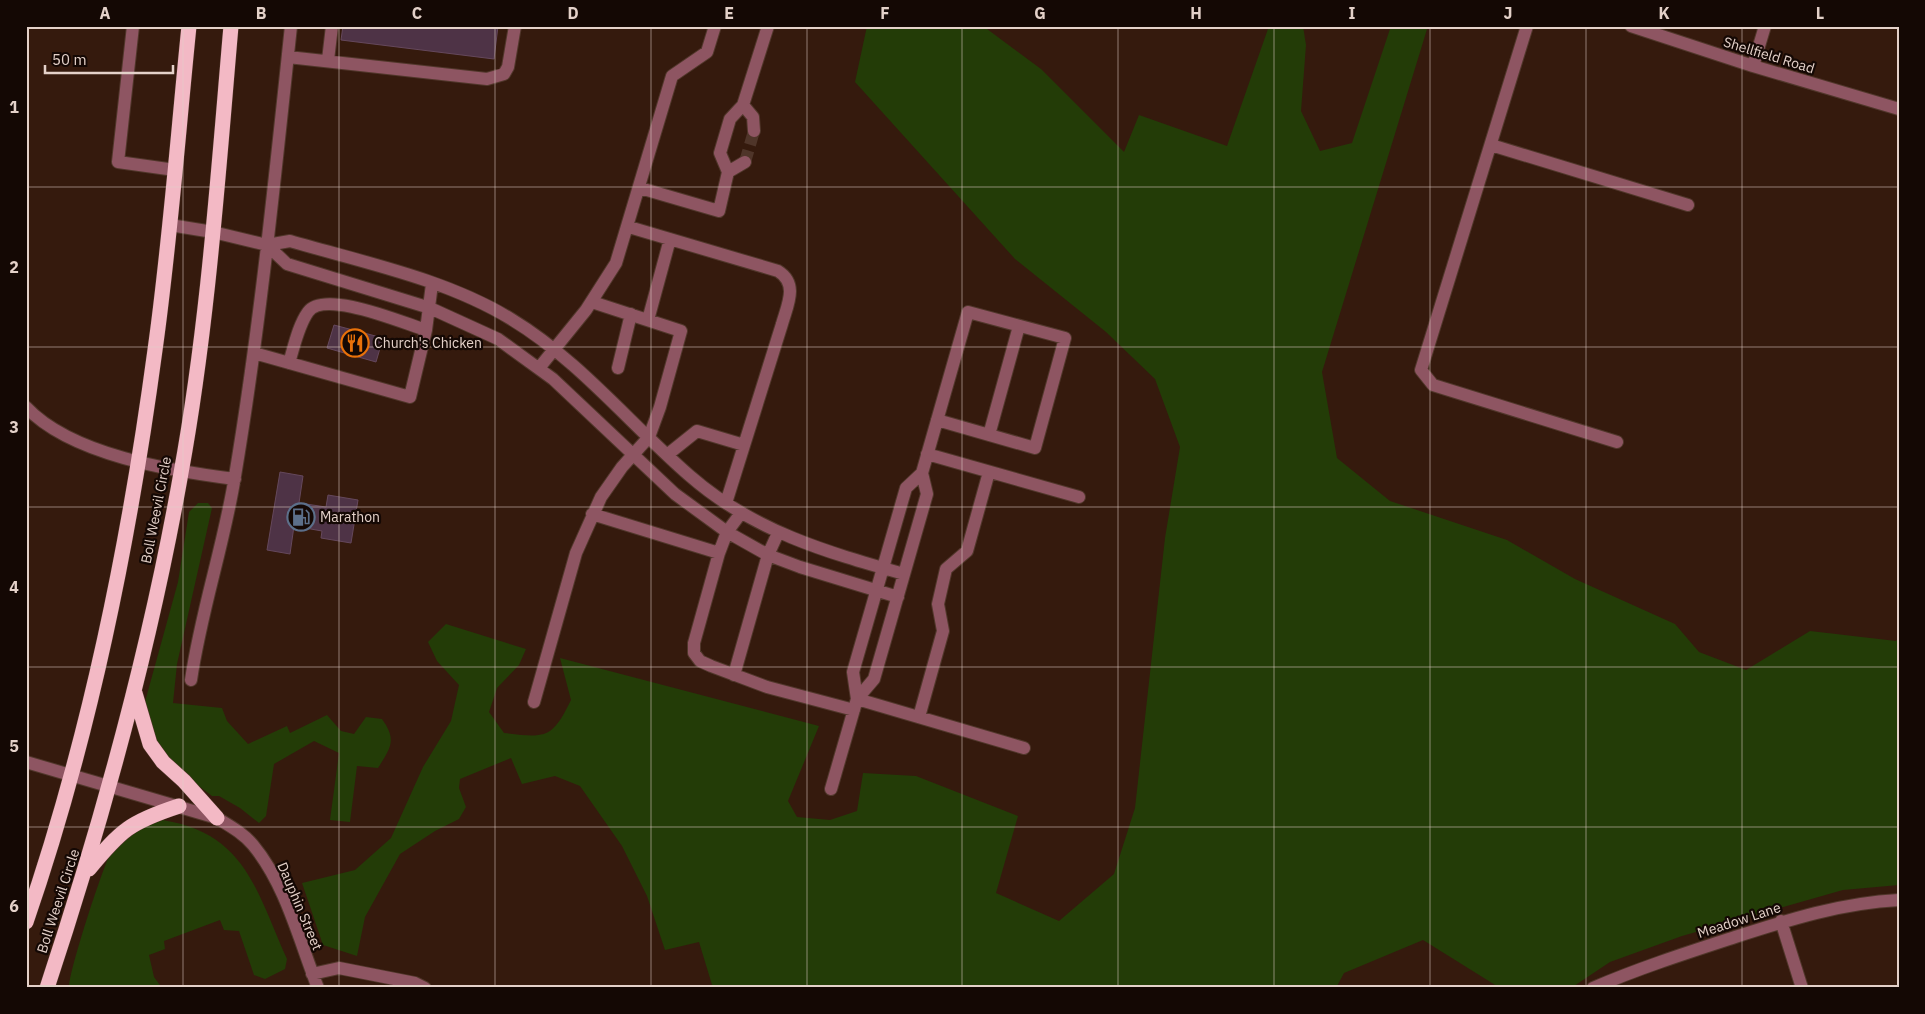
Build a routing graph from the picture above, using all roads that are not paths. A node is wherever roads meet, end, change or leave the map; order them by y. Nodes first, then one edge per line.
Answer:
1 (132, 26) edge
2 (189, 26) edge
3 (231, 26) edge
4 (291, 26) edge
5 (332, 26) edge
6 (515, 26) edge
7 (715, 26) edge
8 (768, 26) edge
9 (1527, 26) edge
10 (1631, 26) edge
11 (1765, 26) edge
12 (288, 57) junction
13 (328, 60) junction
14 (1752, 66) junction
15 (743, 105) junction
16 (1899, 109) edge
17 (754, 131) tunnel mouth
18 (1491, 145) junction
19 (745, 162) tunnel mouth
20 (175, 170) junction
21 (728, 172) junction
22 (640, 188) junction
23 (1688, 204) dead end
24 (170, 225) junction
25 (629, 227) junction
26 (213, 232) junction
27 (670, 239) junction
28 (268, 245) junction
29 (432, 284) junction
30 (592, 302) junction
31 (430, 308) junction
32 (631, 314) junction
33 (648, 320) junction
34 (1018, 326) junction
35 (426, 330) junction
36 (554, 350) junction
37 (254, 353) junction
38 (288, 363) junction
39 (539, 368) junction
40 (618, 368) dead end
41 (26, 407) edge
42 (937, 420) junction
43 (989, 435) junction
44 (649, 437) junction
45 (1617, 442) dead end
46 (744, 445) junction
47 (928, 454) junction
48 (633, 455) junction
49 (667, 455) junction
50 (139, 461) junction
51 (181, 472) junction
52 (989, 472) junction
53 (922, 473) junction
54 (235, 479) junction
55 (1078, 497) dead end
56 (726, 503) junction
57 (741, 513) junction
58 (592, 514) junction
59 (727, 532) junction
60 (778, 533) junction
61 (720, 553) junction
62 (768, 555) junction
63 (883, 568) junction
64 (904, 574) junction
65 (877, 591) junction
66 (898, 597) junction
67 (734, 675) junction
68 (191, 680) dead end
69 (135, 692) junction
70 (534, 702) dead end
71 (856, 704) junction
72 (919, 717) junction
73 (1024, 748) dead end
74 (26, 762) edge
75 (72, 776) junction
76 (109, 788) junction
77 (831, 789) dead end
78 (179, 806) junction
79 (217, 818) junction
80 (84, 874) junction
81 (1899, 900) edge
82 (1781, 921) junction
83 (26, 922) edge
84 (312, 974) junction
85 (46, 988) edge
86 (318, 988) edge
87 (425, 988) edge
88 (1593, 988) edge
89 (1802, 988) edge

1 - 20 street
2 - 20 highway, Boll Weevil Circle
3 - 26 highway, Boll Weevil Circle
4 - 12 street
5 - 13 street
6 - 13 street
7 - 22 street
8 - 15 street
9 - 18 street
10 - 14 street, Shellfield Road
11 - 14 street
12 - 13 street
12 - 28 street
14 - 16 street, Shellfield Road
15 - 17 street
15 - 21 street
18 - 23 street
18 - 45 street
19 - 21 street
20 - 24 highway, Boll Weevil Circle
21 - 22 street
22 - 25 street
24 - 26 street
24 - 50 highway, Boll Weevil Circle
25 - 27 street
25 - 30 street
26 - 28 street
26 - 51 highway, Boll Weevil Circle
27 - 33 street
27 - 46 street
28 - 29 street
28 - 31 street
28 - 37 street
29 - 31 street
29 - 36 street
30 - 32 street
30 - 36 street
31 - 35 street
31 - 39 street
32 - 33 street
32 - 40 street
33 - 44 street
34 - 42 street
34 - 43 street
34 - 43 street
35 - 38 street
35 - 38 street
36 - 39 street
36 - 44 street
37 - 38 street
37 - 54 street
39 - 48 street
41 - 50 street
42 - 43 street
42 - 47 street
44 - 48 street
44 - 49 street
46 - 49 street
46 - 56 street
47 - 52 street
47 - 53 street
48 - 58 street
48 - 59 street
49 - 56 street
50 - 51 street
50 - 75 highway, Boll Weevil Circle
51 - 54 street
51 - 69 highway, Boll Weevil Circle
52 - 55 street
52 - 72 street
53 - 63 street
53 - 64 street
54 - 68 street
56 - 57 street
57 - 59 street
57 - 60 street
58 - 61 street
58 - 70 street
59 - 61 street
59 - 62 street
60 - 62 street
60 - 63 street
61 - 67 street
62 - 65 street
62 - 67 street
63 - 64 street
63 - 65 street
64 - 66 street
65 - 66 street
65 - 71 street
66 - 71 street
67 - 71 street
69 - 76 highway, Boll Weevil Circle
69 - 79 highway
71 - 72 street
71 - 77 street
72 - 73 street
74 - 75 street, Dauphin Street
75 - 76 street, Dauphin Street
75 - 83 highway, Boll Weevil Circle
76 - 78 street, Dauphin Street
76 - 80 highway, Boll Weevil Circle
78 - 79 street, Dauphin Street
78 - 80 highway
79 - 84 street, Dauphin Street
80 - 85 highway, Boll Weevil Circle
81 - 82 street, Meadow Lane
82 - 88 street, Meadow Lane
82 - 89 street
84 - 86 street, Dauphin Street
84 - 87 street

